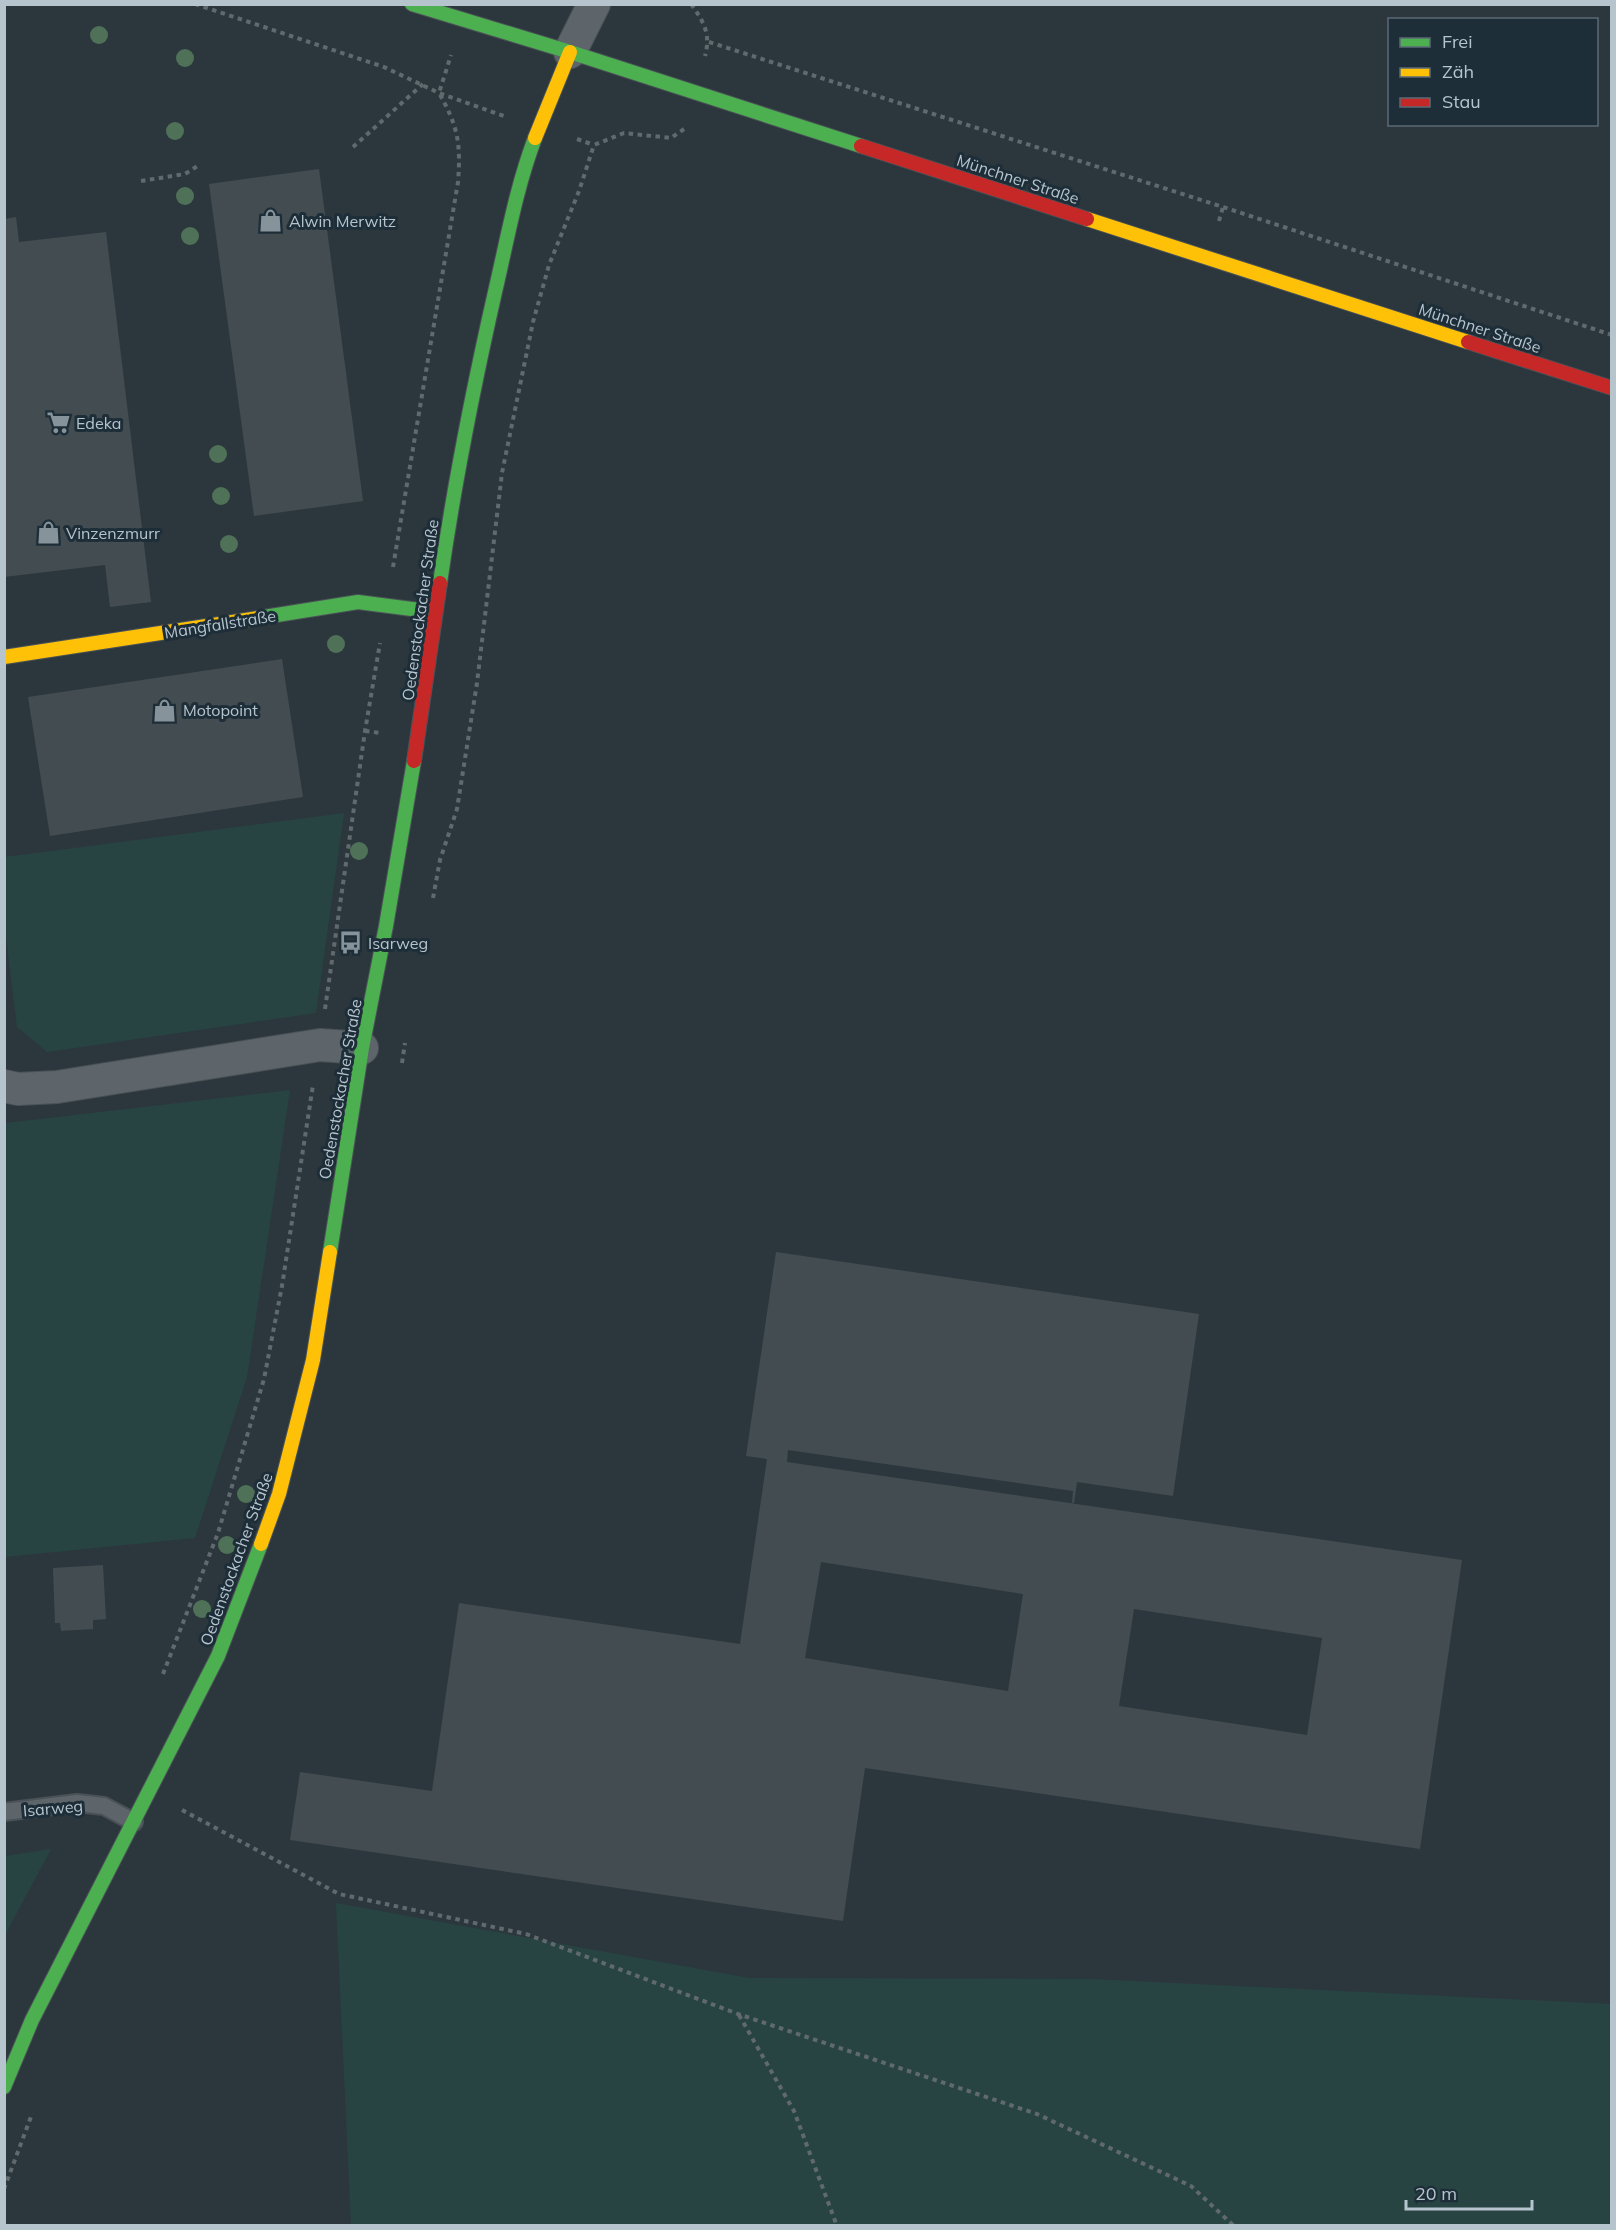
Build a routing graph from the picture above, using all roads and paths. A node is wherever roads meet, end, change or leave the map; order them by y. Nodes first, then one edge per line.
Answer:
1 (195, 4) edge
2 (412, 4) edge
3 (594, 4) edge
4 (692, 4) edge
5 (463, 20) junction
6 (570, 52) junction
7 (423, 84) junction
8 (439, 93) junction
9 (538, 127) junction
10 (594, 145) dead end
11 (353, 147) dead end
12 (199, 165) dead end
13 (141, 181) dead end
14 (1611, 335) edge
15 (1611, 388) edge
16 (387, 604) junction
17 (435, 612) junction
18 (4, 657) edge
19 (320, 1045) junction
20 (362, 1048) junction
21 (4, 1086) edge
22 (162, 1675) dead end
23 (148, 1794) junction
24 (4, 1812) edge
25 (134, 1822) junction
26 (738, 2014) junction
27 (4, 2087) edge
28 (837, 2226) edge
29 (1234, 2226) edge

1 - 7 path
2 - 5 street, Münchner Straße
3 - 6 street
4 - 14 path
5 - 6 street, Münchner Straße
5 - 8 path
6 - 9 street, Oedenstockacher Straße
6 - 15 street, Münchner Straße
7 - 8 path
7 - 11 path
8 - 9 path
8 - 16 path
9 - 10 path
9 - 17 street, Oedenstockacher Straße
12 - 13 path
16 - 17 street, Mangfallstraße
16 - 18 street, Mangfallstraße
16 - 19 path
17 - 20 street, Oedenstockacher Straße
19 - 20 street
19 - 21 street
19 - 22 path
20 - 23 street, Oedenstockacher Straße
23 - 25 street, Oedenstockacher Straße
23 - 26 path
24 - 25 lane, Isarweg
25 - 27 street, Oedenstockacher Straße
26 - 28 path
26 - 29 path

